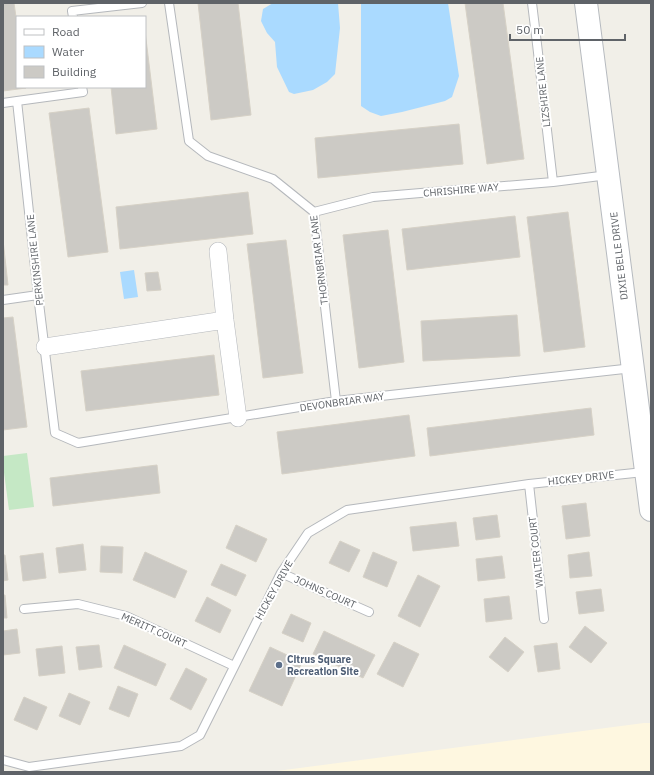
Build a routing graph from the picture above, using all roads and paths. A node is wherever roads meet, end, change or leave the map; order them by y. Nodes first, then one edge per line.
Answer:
1 (142, 3) edge
2 (169, 3) edge
3 (532, 3) edge
4 (586, 3) edge
5 (73, 16) edge
6 (82, 88) edge
7 (17, 101) junction
8 (3, 103) edge
9 (609, 175) junction
10 (553, 182) junction
11 (314, 212) junction
12 (218, 251) dead end
13 (38, 295) junction
14 (3, 300) edge
15 (225, 320) junction
16 (45, 347) junction
17 (633, 368) junction
18 (336, 401) junction
19 (238, 418) junction
20 (55, 434) joint
21 (646, 471) junction
22 (528, 484) junction
23 (651, 510) edge
24 (281, 573) junction
25 (24, 609) dead end
26 (369, 612) dead end
27 (544, 619) dead end
28 (234, 666) junction
29 (3, 760) edge

1 - 5 lane
2 - 11 lane, THORNBRIAR LANE
3 - 10 lane, LIZSHIRE LANE
4 - 9 street, DIXIE BELLE DRIVE
6 - 7 lane
7 - 8 lane
7 - 13 lane, PERKINSHIRE LANE
9 - 10 lane, CHRISHIRE WAY
9 - 17 street, DIXIE BELLE DRIVE
10 - 11 lane, CHRISHIRE WAY
11 - 18 lane, THORNBRIAR LANE
12 - 15 street
13 - 14 lane
13 - 16 lane, PERKINSHIRE LANE
15 - 16 street
15 - 19 street
16 - 20 lane, PERKINSHIRE LANE
17 - 18 lane, DEVONBRIAR WAY
17 - 21 street, DIXIE BELLE DRIVE
18 - 19 lane, DEVONBRIAR WAY
19 - 20 lane, DEVONBRIAR WAY
21 - 22 lane, HICKEY DRIVE
21 - 23 street, DIXIE BELLE DRIVE
22 - 24 lane, HICKEY DRIVE
22 - 27 lane, WALTER COURT
24 - 26 lane, JOHNS COURT
24 - 28 lane, HICKEY DRIVE
25 - 28 lane, MERITT COURT
28 - 29 lane, HICKEY DRIVE

